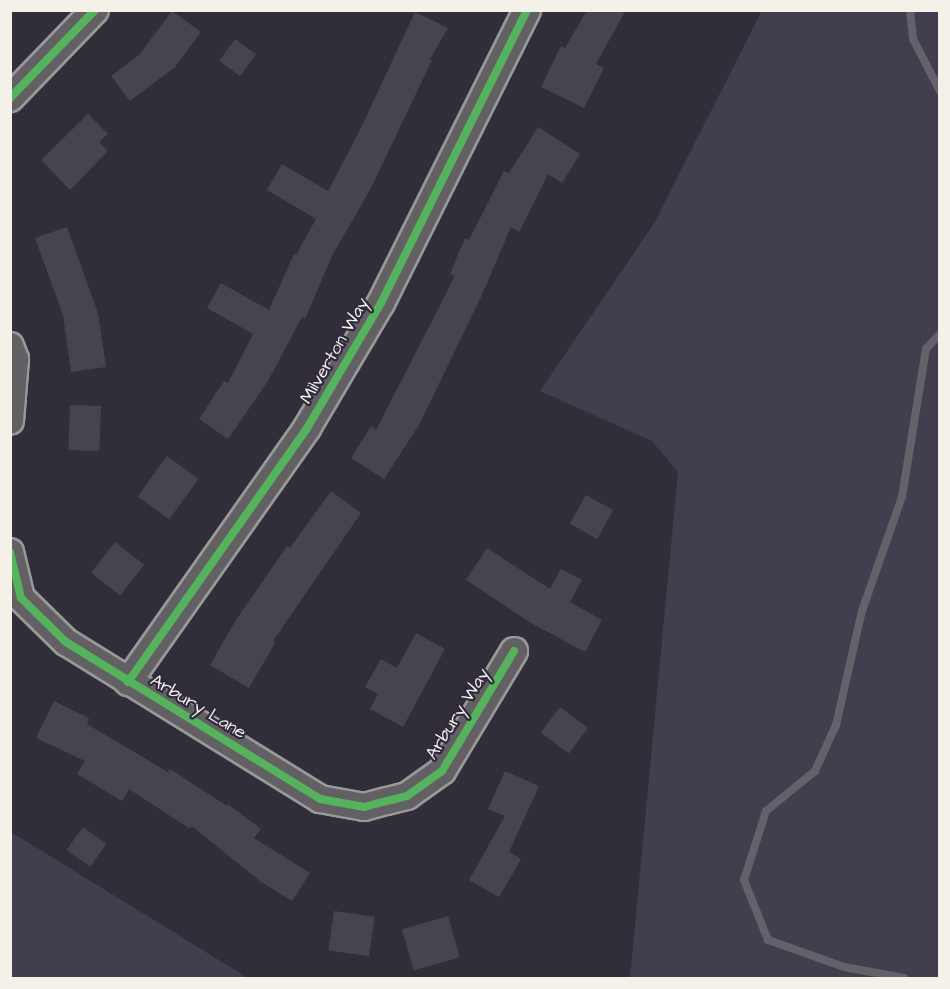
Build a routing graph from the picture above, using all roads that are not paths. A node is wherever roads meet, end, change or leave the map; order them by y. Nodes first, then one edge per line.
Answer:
1 (95, 10) edge
2 (527, 10) edge
3 (10, 98) edge
4 (10, 346) edge
5 (10, 421) edge
6 (10, 552) edge
7 (514, 651) dead end
8 (128, 682) junction
9 (387, 801) joint

1 - 3 street
2 - 8 street, Milverton Way
4 - 5 street
6 - 8 street, Arbury Lane
7 - 9 street, Arbury Way
8 - 9 street, Arbury Lane

